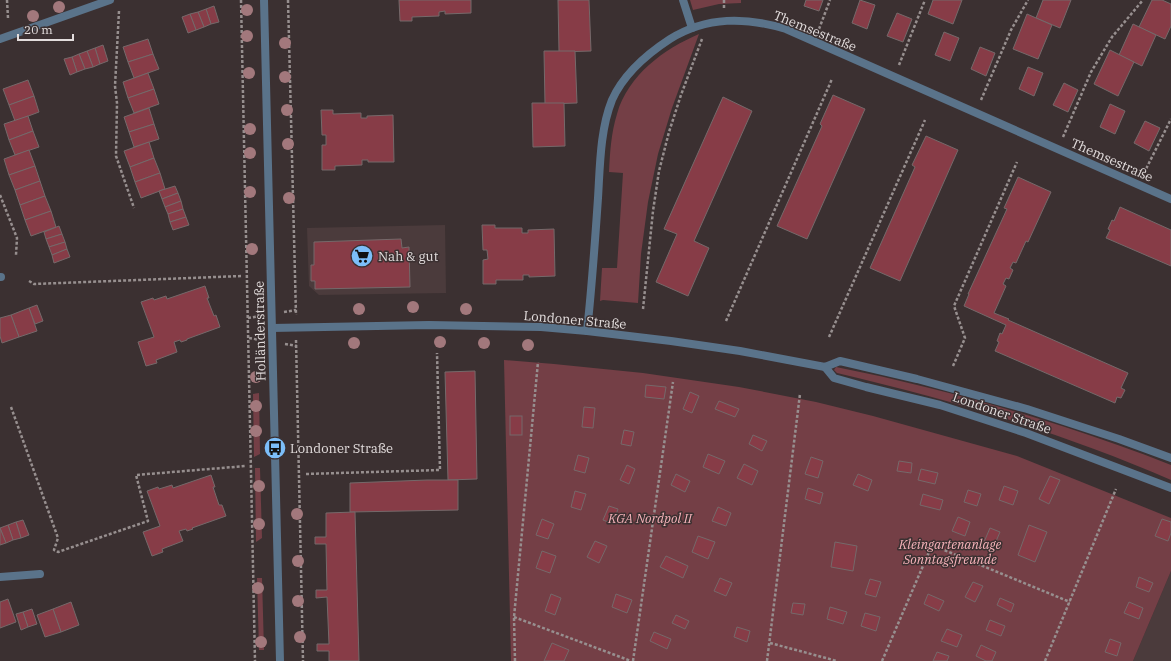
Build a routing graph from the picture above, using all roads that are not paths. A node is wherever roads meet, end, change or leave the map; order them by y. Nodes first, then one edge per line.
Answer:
1 (110, 0) edge
2 (264, 0) edge
3 (682, 0) edge
4 (692, 28) junction
5 (0, 39) edge
6 (1171, 199) edge
7 (272, 328) junction
8 (587, 331) junction
9 (825, 367) junction
10 (1171, 458) edge
11 (1171, 488) edge
12 (40, 574) dead end
13 (0, 578) edge
14 (280, 661) edge

1 - 5 street
2 - 7 street, Holländerstraße
3 - 4 street
4 - 6 street, Themsestraße
4 - 8 street, Themsestraße
7 - 8 street, Londoner Straße
7 - 14 street, Holländerstraße
8 - 9 street, Londoner Straße
9 - 10 street, Londoner Straße
9 - 11 street, Londoner Straße
12 - 13 street

